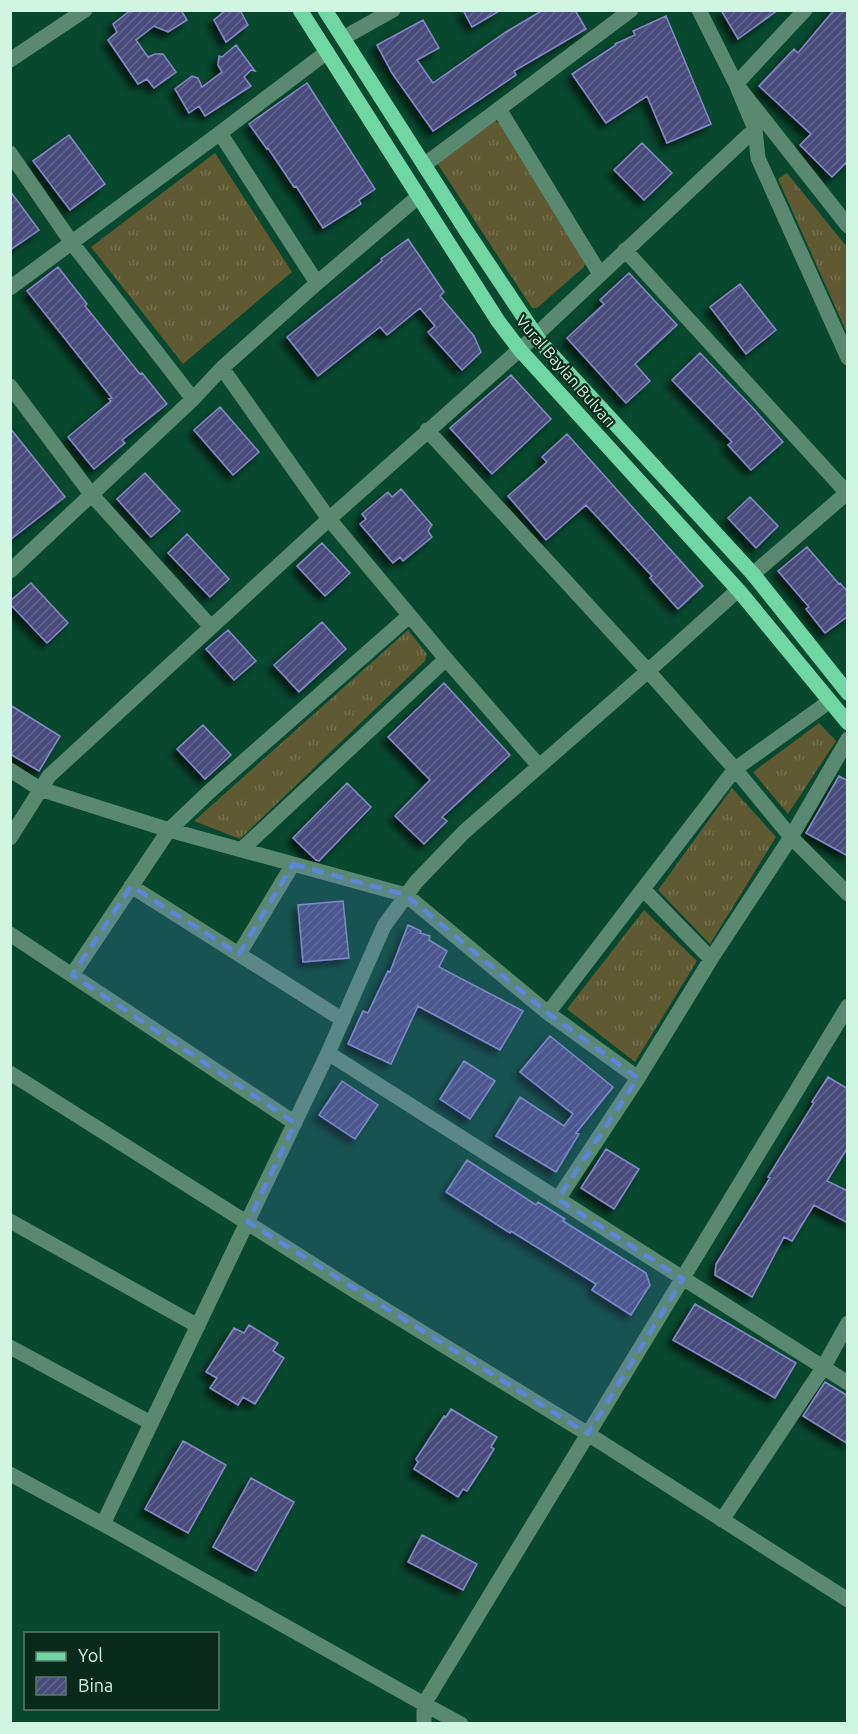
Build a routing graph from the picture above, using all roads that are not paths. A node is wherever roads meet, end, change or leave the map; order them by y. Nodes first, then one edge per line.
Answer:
1 (85, 10) edge
2 (300, 10) edge
3 (325, 10) edge
4 (393, 10) edge
5 (631, 10) edge
6 (699, 10) edge
7 (806, 10) edge
8 (343, 38) junction
9 (327, 52) junction
10 (10, 60) edge
11 (736, 84) junction
12 (499, 109) junction
13 (755, 129) junction
14 (220, 134) junction
15 (10, 153) edge
16 (424, 165) junction
17 (419, 196) junction
18 (848, 226) edge
19 (72, 243) junction
20 (625, 250) junction
21 (600, 274) junction
22 (317, 283) junction
23 (10, 288) edge
24 (536, 335) junction
25 (519, 350) junction
26 (848, 358) edge
27 (222, 368) junction
28 (10, 386) edge
29 (193, 399) junction
30 (427, 430) junction
31 (847, 493) edge
32 (92, 494) junction
33 (329, 519) junction
34 (10, 571) edge
35 (753, 574) junction
36 (738, 590) junction
37 (410, 616) junction
38 (211, 627) junction
39 (446, 659) junction
40 (648, 671) junction
41 (848, 693) edge
42 (830, 701) junction
43 (848, 723) edge
44 (848, 739) edge
45 (539, 766) junction
46 (735, 769) junction
47 (10, 770) edge
48 (40, 789) junction
49 (169, 830) junction
50 (790, 837) junction
51 (10, 838) edge
52 (241, 850) junction
53 (292, 864) junction
54 (132, 886) junction
55 (643, 889) junction
56 (848, 894) edge
57 (406, 895) junction
58 (10, 934) edge
59 (239, 954) junction
60 (711, 959) junction
61 (72, 975) junction
62 (848, 1006) edge
63 (548, 1013) junction
64 (343, 1020) junction
65 (328, 1053) junction
66 (10, 1073) edge
67 (638, 1078) junction
68 (296, 1123) junction
69 (558, 1199) junction
70 (10, 1221) edge
71 (248, 1222) junction
72 (683, 1279) junction
73 (848, 1323) edge
74 (198, 1326) junction
75 (10, 1347) edge
76 (823, 1368) junction
77 (848, 1383) edge
78 (152, 1424) junction
79 (588, 1434) junction
80 (10, 1474) edge
81 (722, 1520) junction
82 (103, 1524) junction
83 (848, 1600) edge
84 (424, 1704) junction
85 (424, 1724) edge
86 (461, 1724) edge

1 - 10 street
2 - 9 main road, Vural Baylan Bulvarı
3 - 8 main road, Vural Baylan Bulvarı
4 - 8 street
5 - 12 street
6 - 11 street
7 - 11 street
8 - 16 main road, Vural Baylan Bulvarı
9 - 14 street
9 - 17 main road, Vural Baylan Bulvarı
11 - 13 street
11 - 18 street
12 - 16 street
12 - 21 street
13 - 20 street
13 - 26 street
14 - 19 street
14 - 22 street
15 - 19 street
16 - 24 main road, Vural Baylan Bulvarı
17 - 22 street
17 - 25 main road, Vural Baylan Bulvarı
19 - 23 street
19 - 29 street
20 - 21 street
20 - 31 street
21 - 24 street
22 - 27 street
24 - 25 street
24 - 35 main road, Vural Baylan Bulvarı
25 - 30 street
25 - 36 main road, Vural Baylan Bulvarı
27 - 29 street
27 - 33 street
28 - 32 street
29 - 32 street
30 - 33 street
30 - 40 street
31 - 35 street
32 - 34 street
32 - 38 street
33 - 37 street
33 - 38 street
35 - 41 main road, Vural Baylan Bulvarı
36 - 40 street
36 - 42 main road, Vural Baylan Bulvarı
37 - 39 street
37 - 49 street
38 - 48 street
39 - 45 street
39 - 52 street
40 - 45 street
40 - 46 street
42 - 43 main road, Vural Baylan Bulvarı
42 - 46 street
44 - 50 street
45 - 57 street
46 - 50 street
46 - 55 street
47 - 48 street
48 - 49 street
48 - 51 street
49 - 52 street
49 - 54 street
50 - 56 street
50 - 60 street
52 - 53 street
53 - 57 street
53 - 59 street
54 - 59 street
54 - 61 street
55 - 60 street
55 - 63 street
57 - 63 street
57 - 64 street
58 - 61 street
59 - 64 street
60 - 67 street
61 - 68 street
62 - 72 street
63 - 67 street
64 - 65 street
65 - 68 street
65 - 69 street
66 - 71 street
67 - 69 street
68 - 71 street
69 - 72 street
70 - 74 street
71 - 74 street
71 - 79 street
72 - 76 street
72 - 79 street
73 - 76 street
74 - 78 street
75 - 78 street
76 - 77 street
76 - 81 street
78 - 82 street
79 - 81 street
79 - 84 street
80 - 82 street
81 - 83 street
82 - 84 street
84 - 85 street
84 - 86 street

